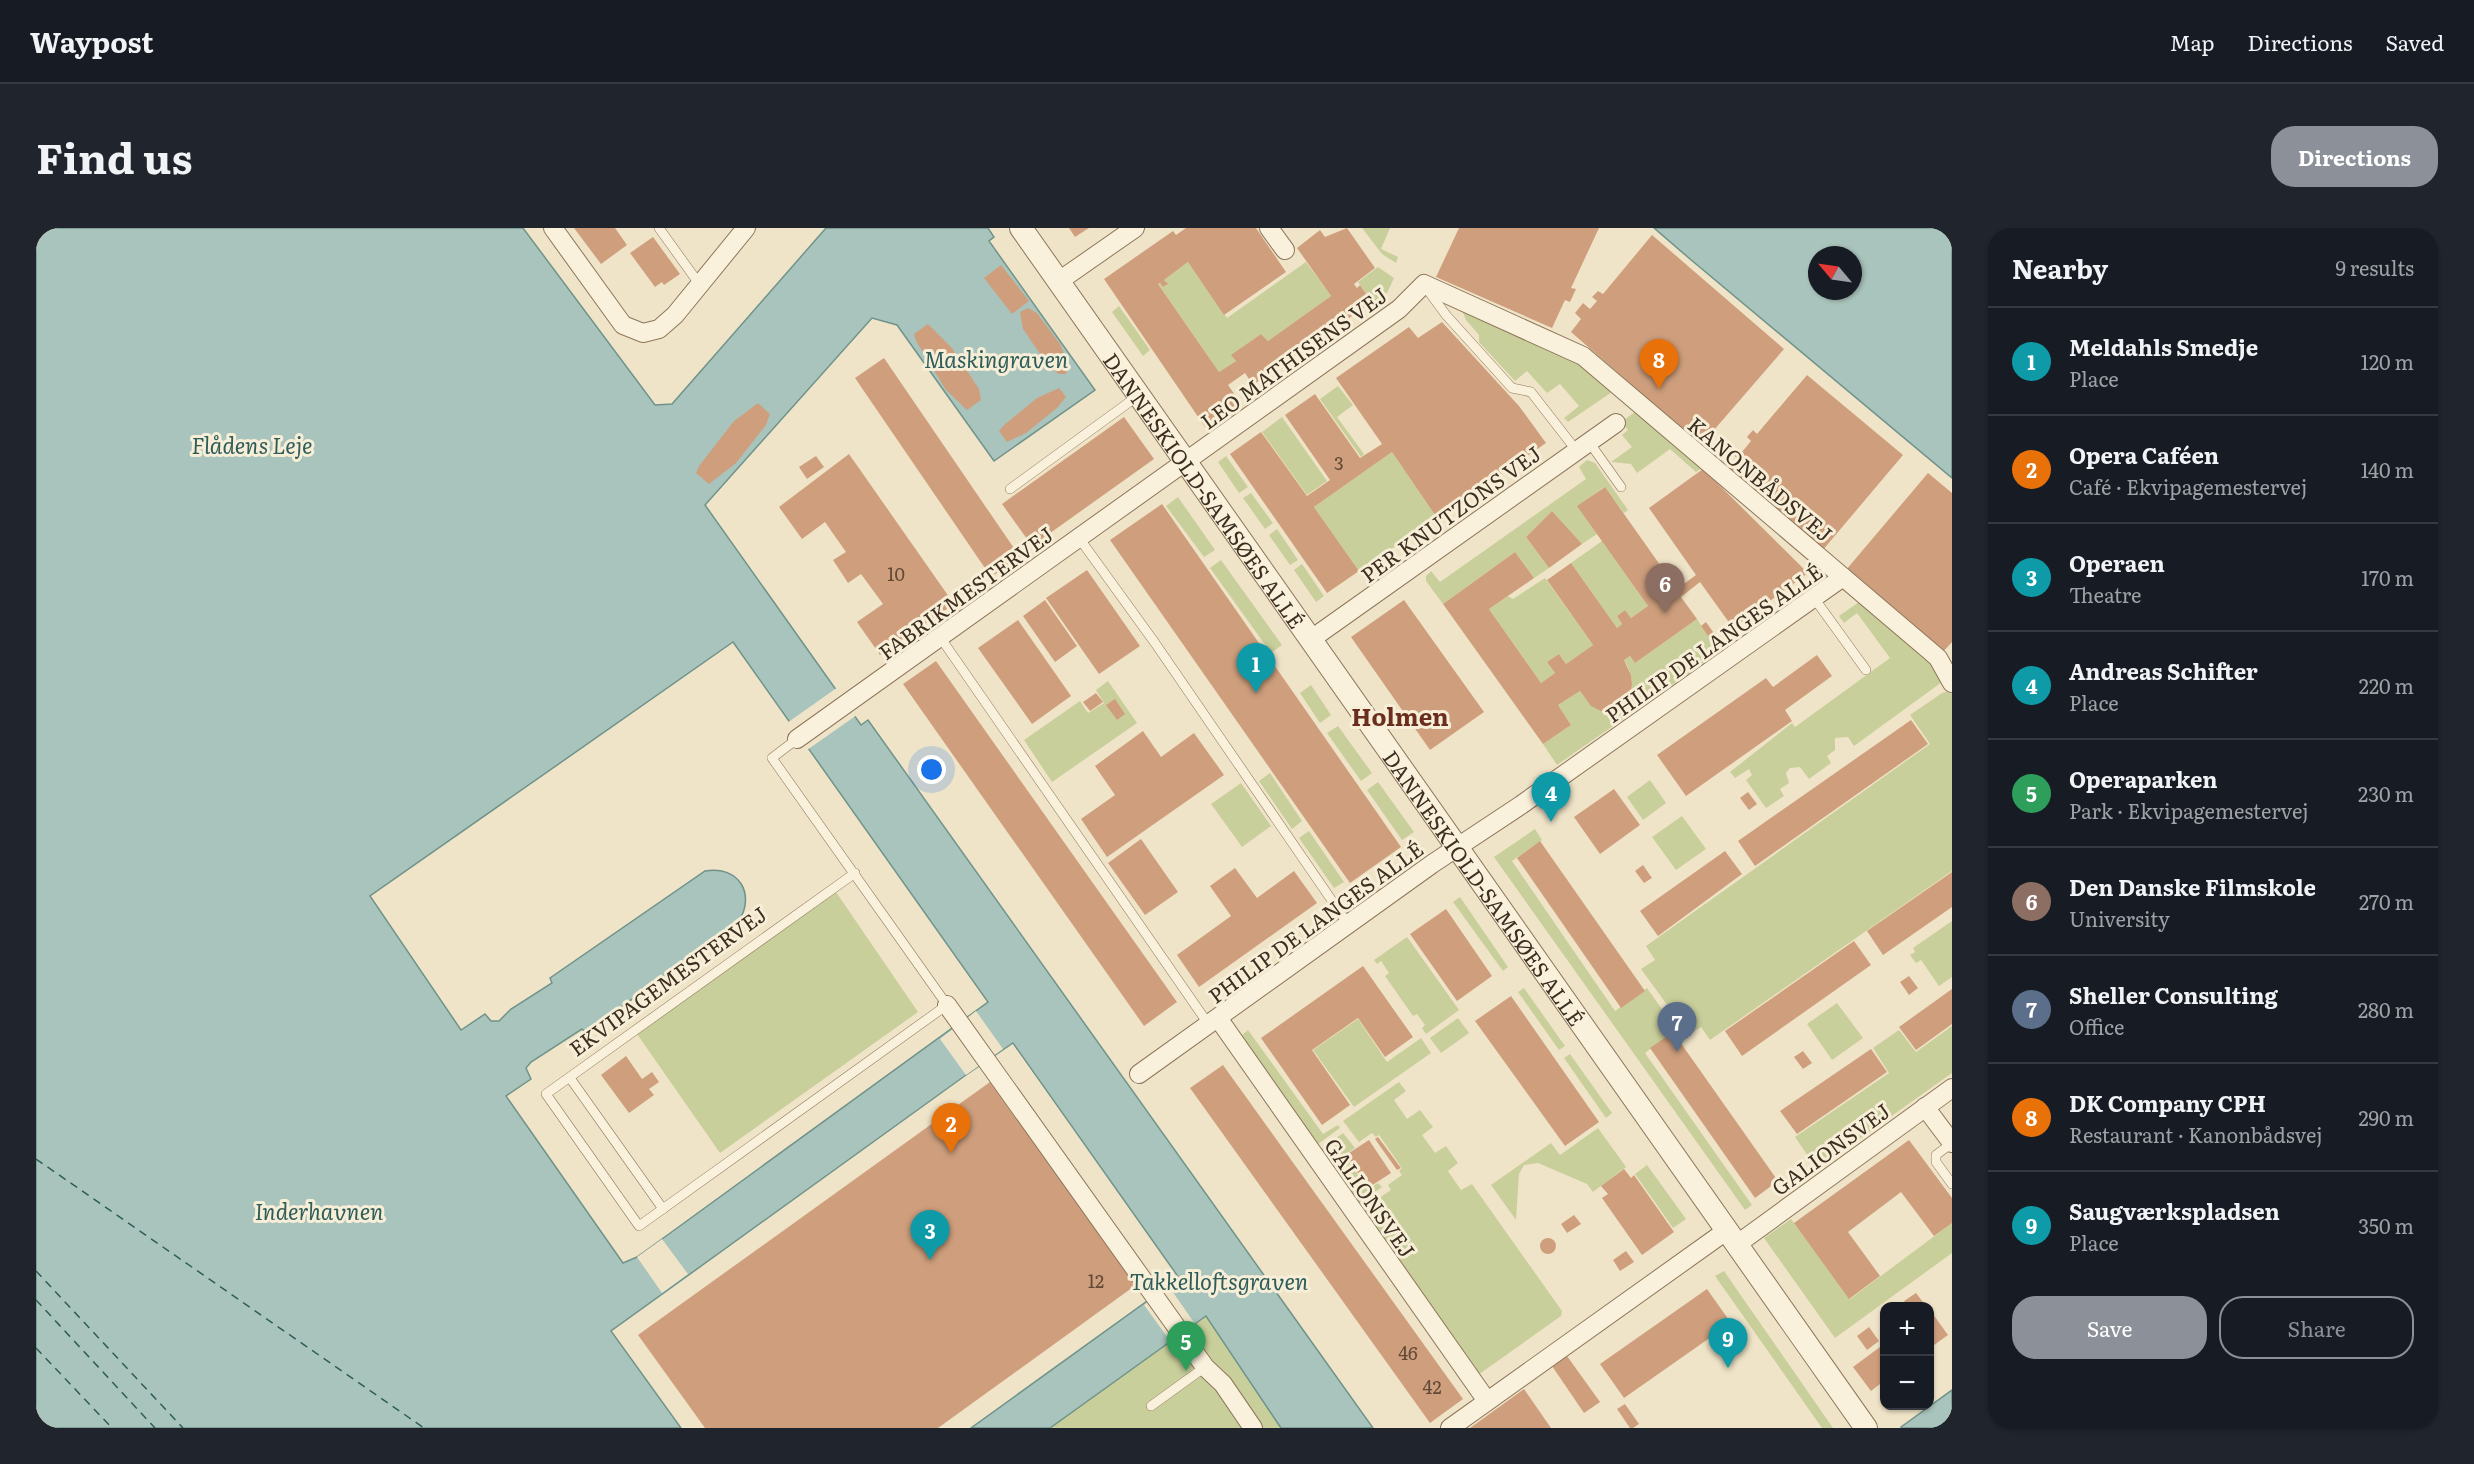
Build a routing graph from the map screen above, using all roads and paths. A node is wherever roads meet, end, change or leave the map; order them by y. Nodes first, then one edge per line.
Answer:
1 (554, 228) edge
2 (658, 228) edge
3 (746, 228) edge
4 (1021, 228) edge
5 (1135, 228) edge
6 (1269, 228) edge
7 (1285, 250) dead end
8 (1059, 281) junction
9 (1424, 284) junction
10 (700, 285) junction
11 (1138, 395) junction
12 (1616, 423) dead end
13 (1582, 446) junction
14 (1185, 462) junction
15 (1621, 487) dead end
16 (1010, 489) dead end
17 (1079, 538) junction
18 (1843, 577) junction
19 (1814, 598) junction
20 (940, 637) junction
21 (1310, 640) junction
22 (1866, 670) dead end
23 (1952, 684) edge
24 (797, 739) joint
25 (1456, 848) junction
26 (855, 873) junction
27 (1348, 924) junction
28 (950, 1009) junction
29 (1214, 1021) junction
30 (1138, 1074) dead end
31 (570, 1078) junction
32 (1952, 1088) edge
33 (1925, 1107) junction
34 (1952, 1143) edge
35 (1952, 1184) edge
36 (663, 1209) junction
37 (1731, 1238) junction
38 (1205, 1367) junction
39 (1487, 1401) junction
40 (1151, 1406) dead end
41 (1253, 1428) edge
42 (1450, 1428) edge
43 (1866, 1428) edge

1 - 10 street
2 - 10 lane
3 - 10 street
4 - 8 street, DANNESKIOLD-SAMSØES ALLÉ
5 - 8 street
6 - 7 street
8 - 11 street, DANNESKIOLD-SAMSØES ALLÉ
9 - 13 lane
9 - 14 street, LEO MATHISENS VEJ
9 - 18 street, KANONBÅDSVEJ
11 - 14 street, DANNESKIOLD-SAMSØES ALLÉ
11 - 16 lane
12 - 13 street, PER KNUTZONS VEJ
13 - 15 lane
13 - 21 street, PER KNUTZONS VEJ
14 - 17 street, FABRIKMESTERVEJ
14 - 21 street, DANNESKIOLD-SAMSØES ALLÉ
17 - 20 street, FABRIKMESTERVEJ
17 - 27 lane
18 - 19 street, PHILIP DE LANGES ALLÉ
18 - 23 street, KANONBÅDSVEJ
19 - 22 lane
19 - 25 street, PHILIP DE LANGES ALLÉ
20 - 24 street, FABRIKMESTERVEJ
20 - 29 lane
21 - 25 street, DANNESKIOLD-SAMSØES ALLÉ
24 - 26 lane, FABRIKMESTERVEJ
25 - 27 street, PHILIP DE LANGES ALLÉ
25 - 37 street, DANNESKIOLD-SAMSØES ALLÉ
26 - 28 lane
26 - 31 lane, EKVIPAGEMESTERVEJ
27 - 29 street, PHILIP DE LANGES ALLÉ
28 - 36 lane
28 - 38 street
29 - 30 street, PHILIP DE LANGES ALLÉ
29 - 39 street, GALIONSVEJ
31 - 36 lane, EKVIPAGEMESTERVEJ
31 - 36 lane
32 - 33 street, GALIONSVEJ
33 - 34 street
33 - 37 street, GALIONSVEJ
34 - 35 lane
37 - 39 street, GALIONSVEJ
37 - 43 street, DANNESKIOLD-SAMSØES ALLÉ
38 - 40 lane
38 - 41 street
39 - 42 street, GALIONSVEJ

